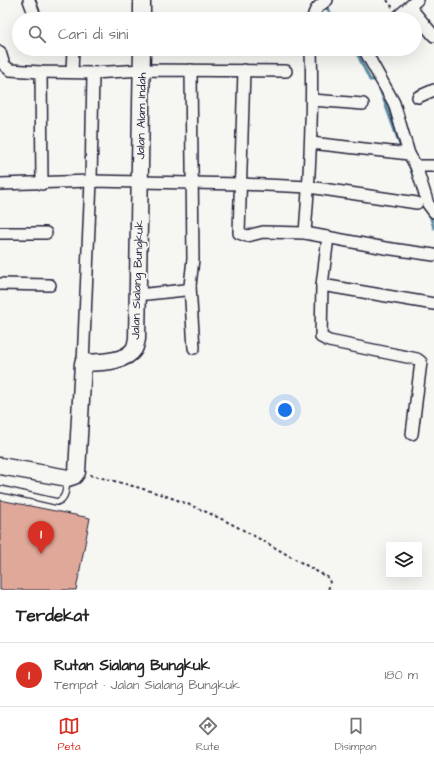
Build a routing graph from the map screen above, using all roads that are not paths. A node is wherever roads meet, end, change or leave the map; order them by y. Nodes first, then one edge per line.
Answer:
1 (29, 0) edge
2 (142, 0) edge
3 (327, 0) edge
4 (414, 3) edge
5 (33, 12) edge
6 (142, 12) edge
7 (314, 12) edge
8 (404, 12) edge
9 (419, 12) edge
10 (422, 16) edge
11 (434, 36) edge
12 (0, 52) edge
13 (73, 56) edge
14 (142, 56) edge
15 (311, 56) edge
16 (368, 56) edge
17 (142, 70) junction
18 (191, 70) junction
19 (244, 70) junction
20 (286, 71) dead end
21 (41, 72) junction
22 (72, 72) junction
23 (93, 73) junction
24 (434, 90) edge
25 (418, 97) dead end
26 (312, 100) junction
27 (363, 104) dead end
28 (311, 143) junction
29 (410, 154) junction
30 (416, 166) junction
31 (434, 166) edge
32 (91, 181) junction
33 (140, 182) junction
34 (191, 183) junction
35 (0, 184) edge
36 (42, 184) junction
37 (241, 184) junction
38 (308, 187) junction
39 (417, 203) dead end
40 (434, 212) edge
41 (0, 233) edge
42 (46, 233) dead end
43 (305, 233) junction
44 (328, 237) junction
45 (434, 255) edge
46 (0, 284) edge
47 (50, 285) dead end
48 (322, 285) junction
49 (190, 286) junction
50 (138, 295) junction
51 (434, 304) edge
52 (194, 348) dead end
53 (83, 363) junction
54 (412, 434) dead end
55 (0, 466) edge
56 (72, 475) junction
57 (0, 489) edge

1 - 5 street
2 - 6 street
3 - 7 street
4 - 8 street
4 - 9 street
10 - 11 street
12 - 21 street
13 - 22 street
14 - 17 street, Jalan Alam Indah
15 - 26 street
16 - 29 street
17 - 18 street
17 - 23 street
17 - 33 street, Jalan Alam Indah
18 - 19 street
18 - 34 street
19 - 20 street
19 - 37 street
21 - 22 street
21 - 36 street
22 - 23 street
23 - 32 street
24 - 25 street
26 - 27 street
26 - 28 street
28 - 29 street
28 - 38 street
29 - 30 street
30 - 31 street
30 - 40 street
32 - 33 street
32 - 36 street
32 - 53 street
33 - 34 street
33 - 50 street, Jalan Sialang Bungkuk
34 - 37 street
34 - 49 street
35 - 36 street
37 - 38 street
37 - 43 street
38 - 39 street
38 - 43 street
41 - 42 street
43 - 44 street
44 - 45 street
44 - 48 street
46 - 47 street
48 - 51 street
48 - 54 street
49 - 50 street
49 - 52 street
50 - 53 street, Jalan Sialang Bungkuk
53 - 56 street
55 - 56 street
56 - 57 lane

